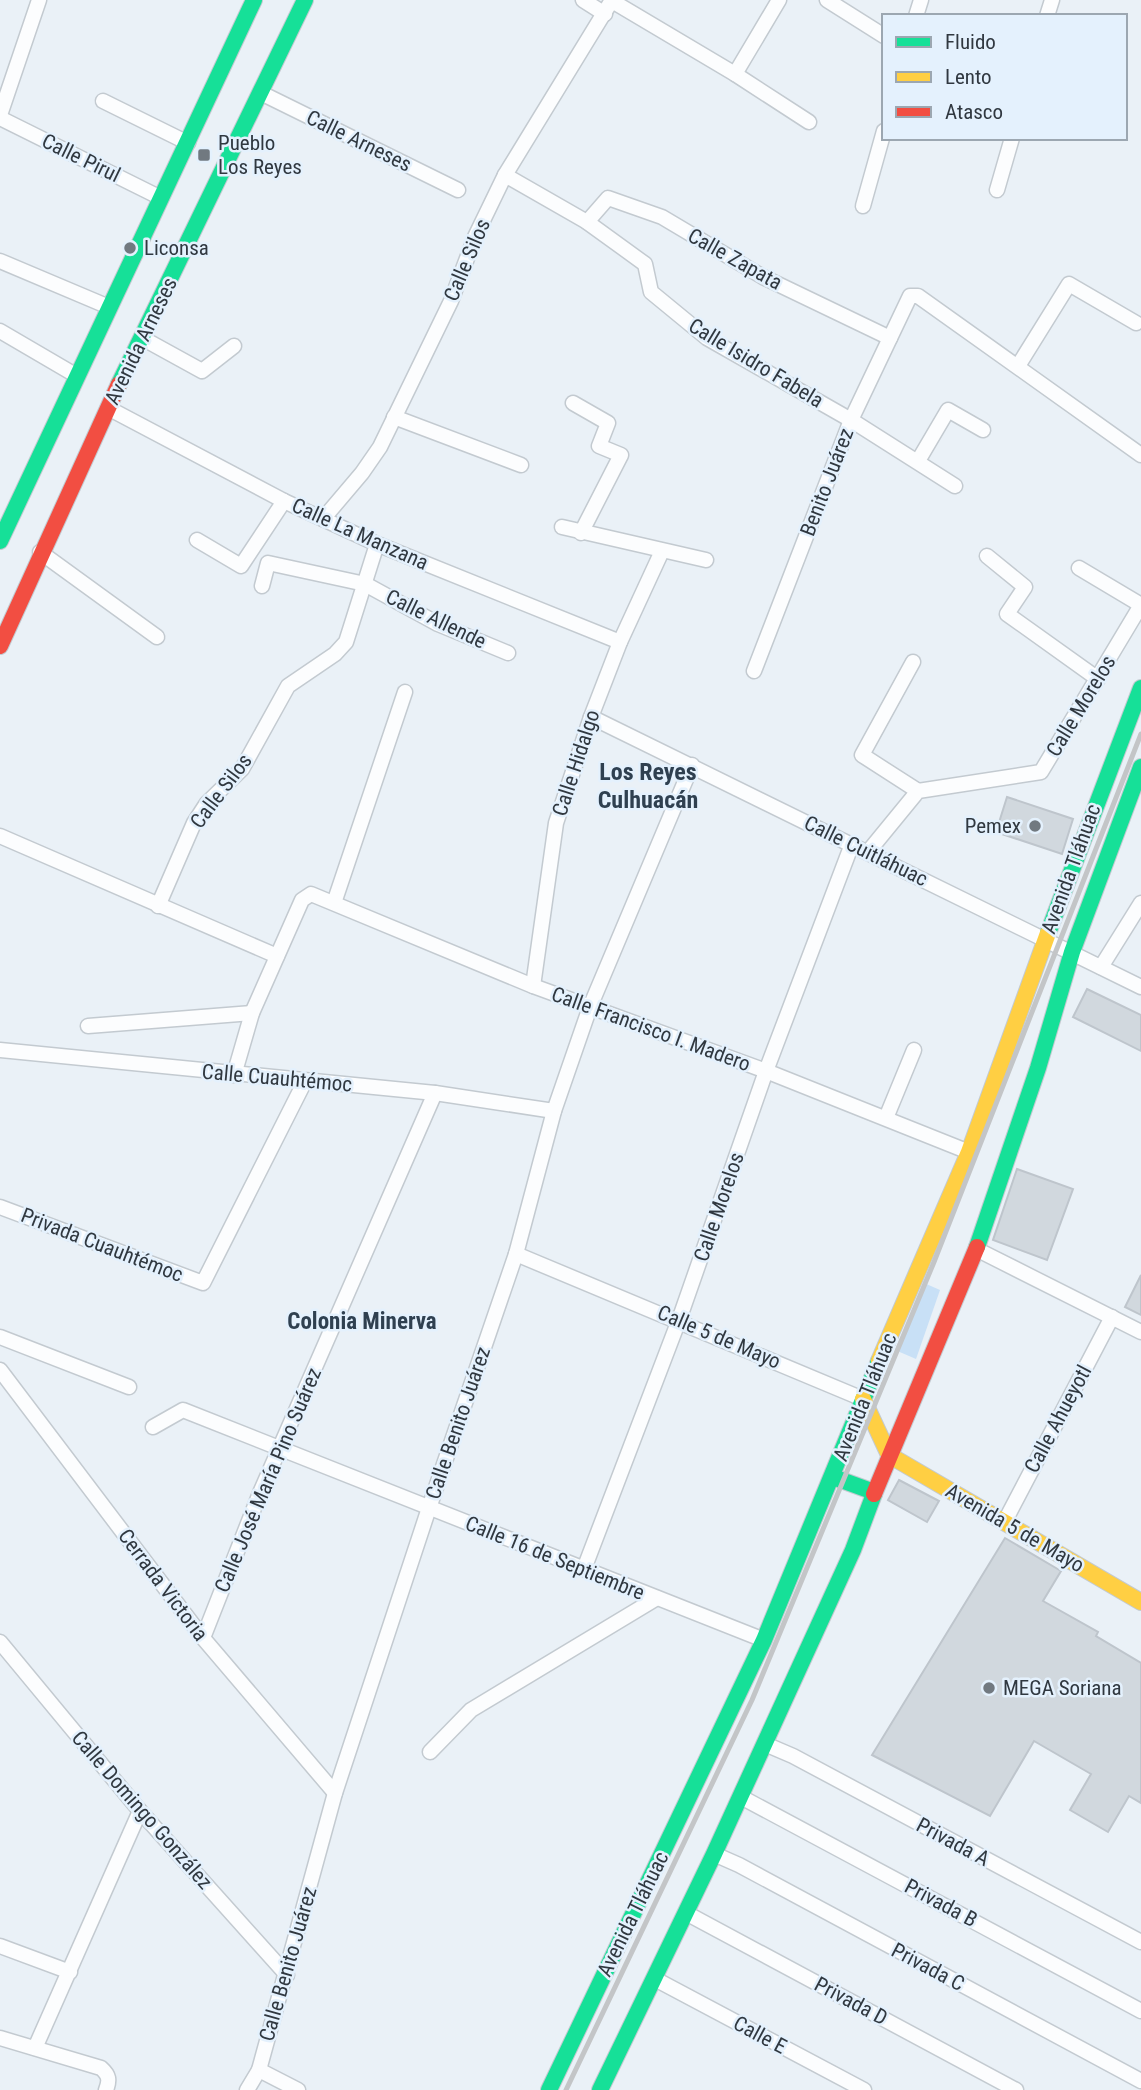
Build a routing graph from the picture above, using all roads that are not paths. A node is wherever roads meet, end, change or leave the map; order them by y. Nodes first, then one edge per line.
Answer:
1 (39, 0) edge
2 (254, 0) edge
3 (305, 0) edge
4 (583, 0) edge
5 (779, 0) edge
6 (827, 0) edge
7 (610, 5) edge
8 (882, 35) edge
9 (735, 74) junction
10 (261, 93) junction
11 (103, 101) dead end
12 (0, 117) edge
13 (809, 122) dead end
14 (882, 138) edge
15 (1011, 140) edge
16 (188, 143) junction
17 (505, 175) junction
18 (458, 190) dead end
19 (997, 190) dead end
20 (161, 198) junction
21 (863, 205) dead end
22 (587, 222) junction
23 (0, 261) edge
24 (109, 307) junction
25 (1136, 323) dead end
26 (0, 331) edge
27 (142, 338) junction
28 (890, 338) junction
29 (234, 346) dead end
30 (1018, 366) junction
31 (77, 376) junction
32 (573, 403) dead end
33 (108, 408) junction
34 (394, 417) junction
35 (851, 420) junction
36 (983, 430) dead end
37 (1141, 455) edge
38 (918, 461) junction
39 (520, 465) dead end
40 (955, 486) dead end
41 (284, 501) junction
42 (323, 519) junction
43 (562, 527) dead end
44 (582, 533) junction
45 (197, 540) dead end
46 (0, 541) edge
47 (377, 544) junction
48 (662, 551) junction
49 (40, 552) junction
50 (987, 556) dead end
51 (706, 561) dead end
52 (1079, 568) dead end
53 (365, 584) junction
54 (261, 586) dead end
55 (1141, 605) edge
56 (157, 637) dead end
57 (620, 642) junction
58 (0, 646) edge
59 (508, 653) dead end
60 (913, 662) dead end
61 (754, 671) dead end
62 (1098, 679) junction
63 (1141, 688) edge
64 (405, 692) dead end
65 (591, 717) junction
66 (1114, 754) junction
67 (692, 765) junction
68 (1141, 766) edge
69 (918, 791) junction
70 (0, 836) edge
71 (852, 844) junction
72 (868, 852) junction
73 (334, 902) junction
74 (1141, 903) edge
75 (158, 906) junction
76 (1046, 939) junction
77 (1072, 953) junction
78 (277, 956) junction
79 (1101, 967) junction
80 (533, 986) junction
81 (1141, 987) edge
82 (590, 1007) junction
83 (252, 1013) junction
84 (88, 1026) dead end
85 (0, 1050) edge
86 (914, 1050) dead end
87 (766, 1071) junction
88 (234, 1075) junction
89 (305, 1081) junction
90 (435, 1093) junction
91 (554, 1111) junction
92 (886, 1118) junction
93 (969, 1152) junction
94 (0, 1207) edge
95 (976, 1249) junction
96 (516, 1254) junction
97 (1112, 1317) junction
98 (679, 1320) junction
99 (1141, 1332) edge
100 (0, 1337) edge
101 (0, 1370) edge
102 (129, 1387) dead end
103 (863, 1399) junction
104 (153, 1427) dead end
105 (279, 1448) junction
106 (889, 1455) junction
107 (832, 1477) junction
108 (874, 1492) junction
109 (429, 1508) junction
110 (1005, 1521) junction
111 (584, 1569) junction
112 (657, 1598) junction
113 (1141, 1602) edge
114 (203, 1638) junction
115 (764, 1640) junction
116 (0, 1642) edge
117 (765, 1744) junction
118 (430, 1752) dead end
119 (335, 1793) junction
120 (741, 1797) junction
121 (140, 1811) junction
122 (714, 1854) junction
123 (686, 1913) junction
124 (1141, 1942) edge
125 (0, 1945) edge
126 (70, 1972) junction
127 (286, 1975) junction
128 (655, 1979) junction
129 (1141, 2011) edge
130 (0, 2038) edge
131 (35, 2048) junction
132 (259, 2070) junction
133 (1141, 2081) edge
134 (106, 2090) edge
135 (247, 2090) edge
136 (298, 2090) edge
137 (549, 2090) edge
138 (600, 2090) edge
139 (864, 2090) edge
140 (1016, 2090) edge

1 - 12 street
2 - 16 main road, Avenida Arneses
3 - 10 main road, Avenida Arneses
4 - 7 street
5 - 9 street
6 - 8 street
7 - 9 street
7 - 17 street, Calle Silos
9 - 13 street
10 - 18 street, Calle Arneses
10 - 27 main road, Avenida Arneses
11 - 16 street
12 - 20 street, Calle Pirul
14 - 21 street
15 - 19 street
16 - 20 main road, Avenida Arneses
17 - 22 street, Calle Isidro Fabela
17 - 34 street, Calle Silos
20 - 24 main road, Avenida Arneses
22 - 28 street, Calle Zapata
22 - 35 street, Calle Isidro Fabela
23 - 24 street
24 - 31 main road, Avenida Arneses
25 - 30 street
26 - 31 street
27 - 29 street
27 - 33 main road, Avenida Arneses
28 - 30 street, Benito Juárez
28 - 35 street, Benito Juárez
30 - 37 street
31 - 46 main road, Avenida Arneses
32 - 44 street
33 - 41 street, Calle La Manzana
33 - 49 main road, Avenida Arneses
34 - 39 street
34 - 42 street, Calle Silos
35 - 38 street, Calle Isidro Fabela
35 - 61 street, Benito Juárez
36 - 38 street
38 - 40 street, Calle Isidro Fabela
41 - 42 street, Calle La Manzana
41 - 45 street
42 - 47 street, Calle La Manzana
43 - 44 street
44 - 48 street
47 - 53 street, Calle Silos
47 - 57 street, Calle La Manzana
48 - 51 street
48 - 57 street, Calle Hidalgo
49 - 56 street
49 - 58 main road, Avenida Arneses
50 - 62 street
52 - 55 street
53 - 54 street, Calle Allende
53 - 59 street, Calle Allende
53 - 75 street, Calle Silos
55 - 62 street, Calle Morelos
57 - 65 street, Calle Hidalgo
60 - 69 street
62 - 69 street, Calle Morelos
63 - 66 main road, Avenida Tláhuac
64 - 73 street
65 - 67 street, Calle Cuitláhuac
65 - 80 street, Calle Hidalgo
66 - 68 main road
66 - 76 main road, Avenida Tláhuac
67 - 71 street, Calle Cuitláhuac
67 - 82 street, Calle Benito Juárez
68 - 77 main road, Avenida Tláhuac
69 - 72 street
70 - 75 street
71 - 72 street, Calle Cuitláhuac
71 - 87 street, Calle Morelos
72 - 76 street, Calle Cuitláhuac
73 - 78 street, Calle Francisco I. Madero
73 - 80 street, Calle Francisco I. Madero
74 - 79 street
75 - 78 street
76 - 77 street, Calle Cuitláhuac
76 - 93 main road, Avenida Tláhuac
77 - 79 street, Calle Cuitláhuac
77 - 95 main road, Avenida Tláhuac
78 - 83 street, Calle Francisco I. Madero
79 - 81 street, Calle Cuitláhuac
80 - 82 street, Calle Francisco I. Madero
82 - 87 street, Calle Francisco I. Madero
82 - 91 street, Calle Benito Juárez
83 - 84 street
83 - 88 street, Calle Francisco I. Madero
85 - 88 street, Calle Cuauhtémoc
86 - 92 street
87 - 92 street, Calle Francisco I. Madero
87 - 98 street, Calle Morelos
88 - 89 street, Calle Cuauhtémoc
89 - 90 street, Calle Cuauhtémoc
89 - 94 street, Privada Cuauhtémoc
90 - 91 street, Calle Cuauhtémoc
90 - 105 street, Calle José María Pino Suárez
91 - 96 street, Calle Benito Juárez
92 - 93 street, Calle Francisco I. Madero
93 - 103 main road, Avenida Tláhuac
95 - 97 street
95 - 106 main road, Avenida Tláhuac
96 - 98 street, Calle 5 de Mayo
96 - 109 street, Calle Benito Juárez
97 - 99 street
97 - 110 street, Calle Ahueyotl
98 - 103 street, Calle 5 de Mayo
98 - 111 street, Calle Morelos
100 - 102 street
101 - 114 street, Cerrada Victoria
103 - 106 main road
103 - 107 main road, Avenida Tláhuac
104 - 105 street, Calle 16 de Septiembre
105 - 109 street, Calle 16 de Septiembre
105 - 114 street, Calle José María Pino Suárez
106 - 108 main road, Avenida Tláhuac
106 - 110 main road, Avenida 5 de Mayo
107 - 108 main road
107 - 115 main road, Avenida Tláhuac
108 - 117 main road, Avenida Tláhuac
109 - 111 street, Calle 16 de Septiembre
109 - 119 street, Calle Benito Juárez
110 - 113 main road, Avenida 5 de Mayo
111 - 112 street, Calle 16 de Septiembre
112 - 115 street, Calle 16 de Septiembre
112 - 118 street
114 - 119 street, Cerrada Victoria
115 - 137 main road, Avenida Tláhuac
116 - 121 street, Calle Domingo González
117 - 120 main road, Avenida Tláhuac
117 - 124 street, Privada A
119 - 127 street, Calle Benito Juárez
120 - 122 main road, Avenida Tláhuac
120 - 129 street, Privada B
121 - 126 street
121 - 127 street, Calle Domingo González
122 - 123 main road, Avenida Tláhuac
122 - 133 street, Privada C
123 - 128 main road, Avenida Tláhuac
123 - 140 street, Privada D
125 - 126 street
126 - 131 street
127 - 132 street, Calle Benito Juárez
128 - 138 main road, Avenida Tláhuac
128 - 139 street, Calle E
130 - 131 street
131 - 134 street
132 - 135 street, Calle Benito Juárez
132 - 136 street

